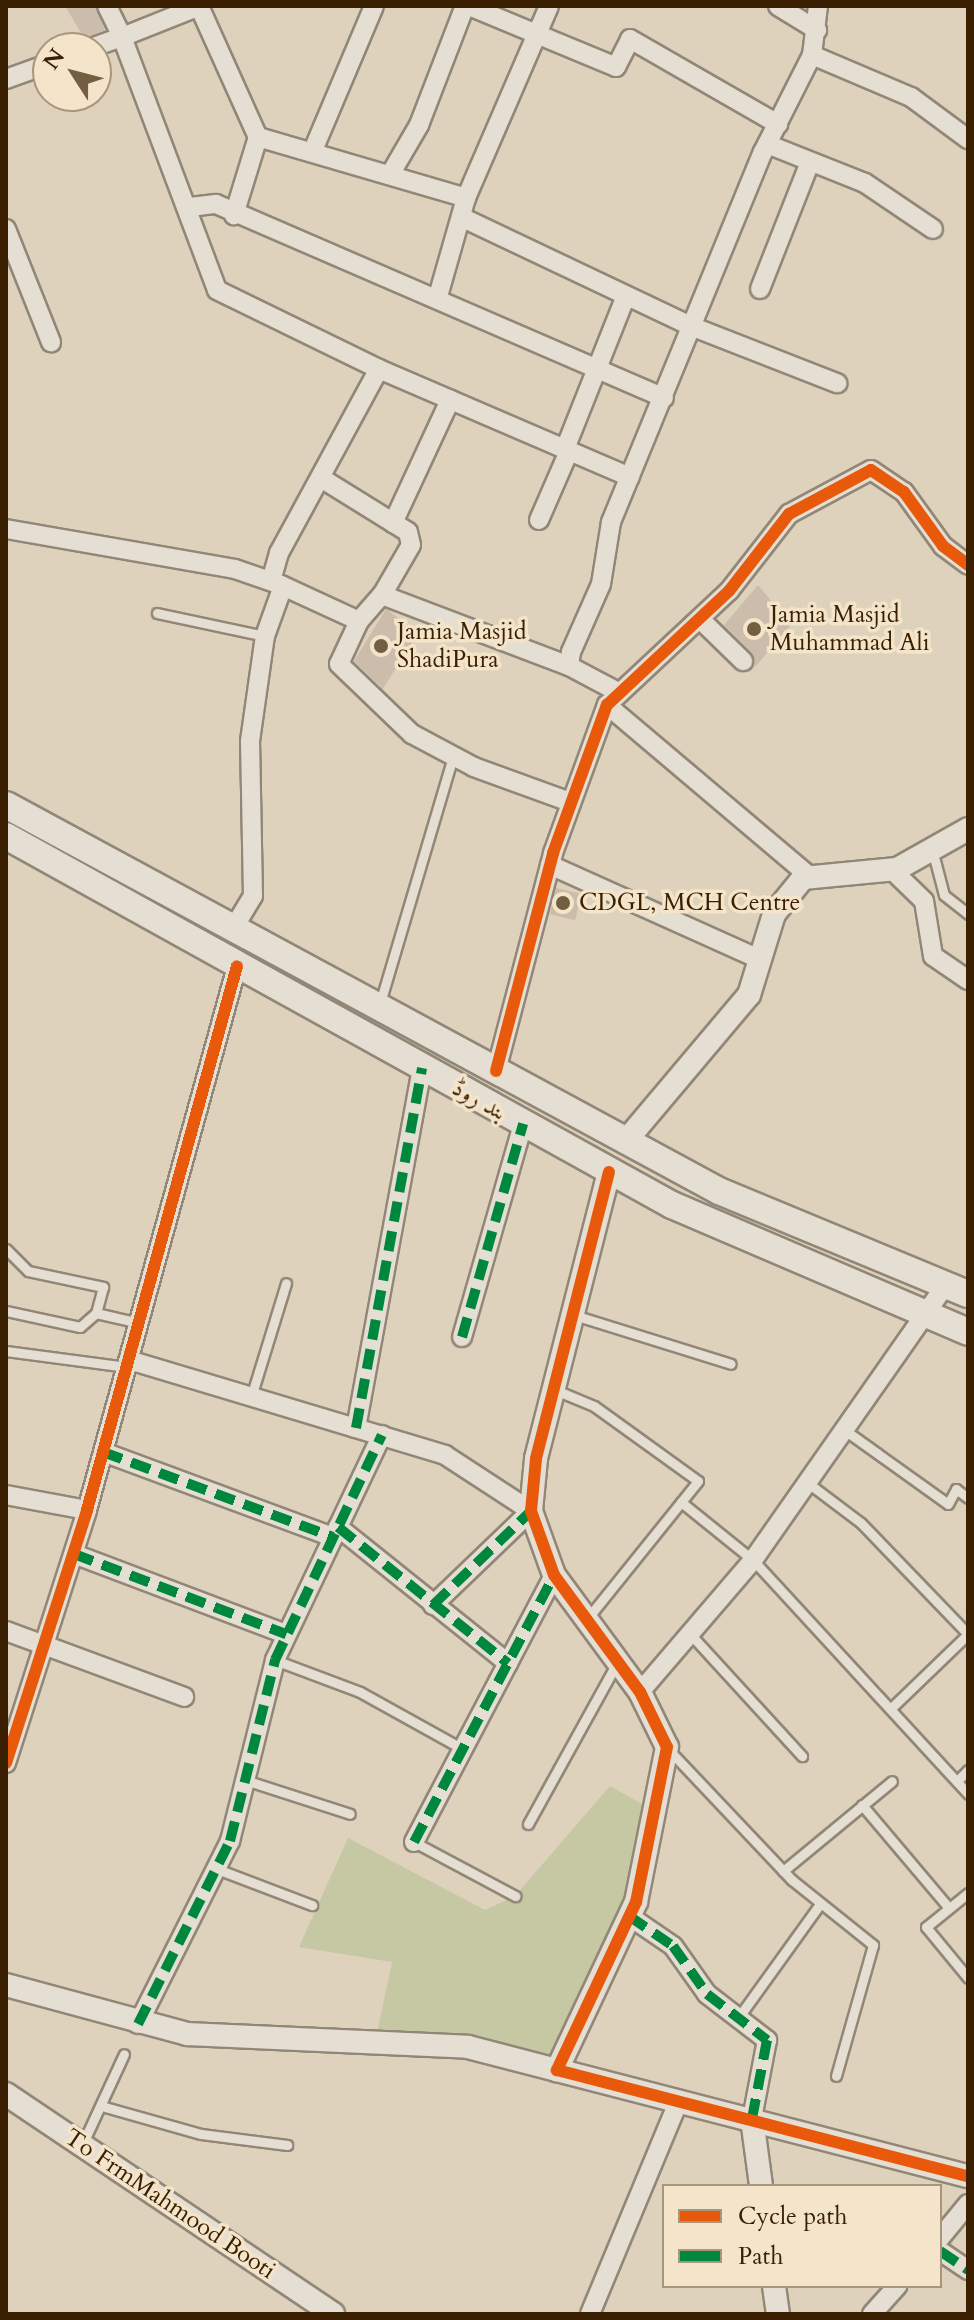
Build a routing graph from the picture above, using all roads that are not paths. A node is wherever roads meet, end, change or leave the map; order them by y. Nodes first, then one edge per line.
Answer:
1 (107, 6) edge
2 (199, 6) edge
3 (374, 6) edge
4 (467, 6) edge
5 (549, 6) edge
6 (778, 6) edge
7 (818, 6) edge
8 (817, 30) junction
9 (536, 35) junction
10 (122, 37) junction
11 (112, 41) edge
12 (812, 55) junction
13 (32, 70) edge
14 (6, 79) edge
15 (778, 124) junction
16 (258, 137) junction
17 (968, 139) edge
18 (767, 144) junction
19 (314, 148) junction
20 (810, 162) junction
21 (391, 173) junction
22 (466, 198) junction
23 (190, 207) junction
24 (234, 215) junction
25 (461, 217) junction
26 (6, 229) edge
27 (933, 229) dead end
28 (760, 289) dead end
29 (438, 296) junction
30 (626, 296) junction
31 (693, 327) junction
32 (51, 342) dead end
33 (598, 366) junction
34 (379, 369) junction
35 (837, 383) dead end
36 (664, 398) junction
37 (450, 400) junction
38 (567, 450) junction
39 (630, 477) junction
40 (321, 478) junction
41 (539, 520) dead end
42 (393, 523) junction
43 (6, 529) edge
44 (968, 565) edge
45 (277, 584) junction
46 (382, 595) junction
47 (157, 613) dead end
48 (701, 620) junction
49 (359, 621) junction
50 (265, 636) junction
51 (743, 661) dead end
52 (569, 666) junction
53 (614, 699) junction
54 (453, 756) junction
55 (570, 802) junction
56 (6, 805) edge
57 (968, 829) edge
58 (6, 836) edge
59 (933, 853) junction
60 (550, 865) junction
61 (891, 869) junction
62 (808, 875) junction
63 (968, 914) edge
64 (233, 929) junction
65 (761, 960) junction
66 (237, 966) junction
67 (968, 980) edge
68 (379, 1006) junction
69 (422, 1068) junction
70 (496, 1071) junction
71 (523, 1124) junction
72 (625, 1142) junction
73 (609, 1172) junction
74 (6, 1249) edge
75 (286, 1283) dead end
76 (957, 1289) edge
77 (6, 1311) edge
78 (96, 1313) junction
79 (571, 1314) junction
80 (930, 1315) junction
81 (139, 1323) junction
82 (968, 1332) edge
83 (462, 1337) dead end
84 (6, 1351) edge
85 (128, 1364) junction
86 (731, 1364) dead end
87 (553, 1389) junction
88 (251, 1397) junction
89 (356, 1428) junction
90 (846, 1431) junction
91 (382, 1435) junction
92 (103, 1452) junction
93 (808, 1483) junction
94 (6, 1495) edge
95 (968, 1498) edge
96 (681, 1502) junction
97 (87, 1510) junction
98 (531, 1511) junction
99 (335, 1532) junction
100 (74, 1554) junction
101 (753, 1560) junction
102 (554, 1575) junction
103 (433, 1605) junction
104 (587, 1619) junction
105 (6, 1631) edge
106 (286, 1634) junction
107 (692, 1636) junction
108 (47, 1646) junction
109 (275, 1660) junction
110 (618, 1661) junction
111 (508, 1663) junction
112 (640, 1692) junction
113 (184, 1697) dead end
114 (890, 1709) junction
115 (667, 1747) junction
116 (463, 1749) junction
117 (802, 1756) dead end
118 (6, 1763) edge
119 (968, 1770) edge
120 (245, 1780) junction
121 (892, 1781) dead end
122 (957, 1781) junction
123 (968, 1794) edge
124 (862, 1805) junction
125 (350, 1814) dead end
126 (528, 1824) dead end
127 (414, 1842) joint
128 (217, 1869) junction
129 (783, 1871) junction
130 (968, 1893) edge
131 (515, 1896) dead end
132 (820, 1904) junction
133 (312, 1905) dead end
134 (949, 1908) junction
135 (629, 1916) junction
136 (968, 1978) edge
137 (6, 1985) edge
138 (738, 2018) junction
139 (138, 2024) junction
140 (124, 2054) dead end
141 (557, 2070) junction
142 (836, 2076) dead end
143 (6, 2094) edge
144 (679, 2100) junction
145 (105, 2107) junction
146 (752, 2119) junction
147 (82, 2145) junction
148 (287, 2145) dead end
149 (968, 2176) edge
150 (761, 2184) edge
151 (968, 2204) edge
152 (942, 2236) edge
153 (942, 2252) edge
154 (968, 2270) edge
155 (774, 2288) edge
156 (895, 2288) edge
157 (333, 2314) edge
158 (590, 2314) edge
159 (778, 2314) edge
160 (872, 2314) edge

1 - 10 street
2 - 10 street
2 - 16 street
3 - 19 street
4 - 9 street
4 - 21 street
5 - 9 street
6 - 8 street
7 - 8 street
8 - 12 street
9 - 15 street
9 - 22 street
10 - 11 street
10 - 23 street
12 - 15 street
12 - 17 street
13 - 14 street
15 - 18 street
16 - 19 street
16 - 24 street
18 - 20 street
18 - 31 street
19 - 21 street
20 - 27 street
20 - 28 street
21 - 22 street
22 - 25 street
23 - 24 street
23 - 34 street
24 - 29 street
25 - 29 street
25 - 30 street
26 - 32 street
29 - 33 street
30 - 31 street
30 - 33 street
31 - 35 street
31 - 36 street
33 - 36 street
33 - 38 street
34 - 37 street
34 - 40 street
36 - 39 street
37 - 38 street
37 - 42 street
38 - 39 street
38 - 41 street
39 - 52 street
40 - 42 street
40 - 45 street
42 - 46 street
43 - 45 street
44 - 48 street
45 - 49 street
45 - 50 street
46 - 49 street
46 - 52 street
47 - 50 lane
48 - 51 street
48 - 53 street
49 - 54 street
50 - 64 street
52 - 53 street
53 - 55 street
53 - 62 street
54 - 55 street
54 - 68 lane
55 - 60 street
56 - 64 main road, بند روڈ
57 - 59 street
58 - 66 main road, بند روڈ
59 - 61 street
59 - 63 lane
60 - 65 street
60 - 70 street
61 - 62 street
61 - 67 street
62 - 65 street
64 - 68 main road, بند روڈ
65 - 72 street
66 - 69 main road, بند روڈ
66 - 81 street
68 - 70 main road, بند روڈ
69 - 71 main road, بند روڈ
69 - 89 street
70 - 72 main road, بند روڈ
71 - 73 main road, بند روڈ
71 - 83 street
72 - 76 main road, بند روڈ
73 - 79 street
73 - 80 main road, بند روڈ
74 - 78 lane
75 - 88 lane
76 - 80 street
77 - 78 lane
78 - 81 lane
79 - 86 lane
79 - 87 street
80 - 82 main road, بند روڈ
80 - 90 street
81 - 85 street
84 - 85 lane
85 - 88 street
85 - 92 street
87 - 96 lane
87 - 98 street
88 - 89 street
89 - 91 street
90 - 93 street
90 - 95 lane
91 - 98 street
91 - 99 street
92 - 97 street
92 - 99 street
93 - 101 street
93 - 114 lane
94 - 97 street
96 - 101 lane
96 - 104 lane
97 - 100 street
98 - 102 street
98 - 103 street
99 - 103 street
99 - 106 street
100 - 106 street
100 - 108 street
101 - 107 street
101 - 114 lane
102 - 104 street
102 - 111 street
103 - 111 street
104 - 110 street
105 - 108 street
106 - 109 street
107 - 112 street
107 - 117 lane
108 - 113 street
108 - 118 street
109 - 116 lane
109 - 120 street
110 - 112 street
110 - 126 lane
111 - 116 street
112 - 115 street
114 - 122 lane
115 - 129 lane
115 - 135 street
116 - 127 street
119 - 122 lane
120 - 125 lane
120 - 128 street
121 - 124 lane
122 - 123 lane
124 - 129 lane
124 - 134 lane
127 - 131 lane
128 - 133 lane
128 - 139 street
129 - 132 lane
130 - 134 lane
132 - 138 lane
132 - 142 lane
134 - 136 lane
135 - 138 street
135 - 141 street
137 - 139 street
138 - 146 street
139 - 141 street
140 - 145 lane
141 - 144 street
143 - 147 street, To FrmMahmood Booti
144 - 146 street
144 - 158 street
145 - 147 lane
145 - 148 lane
146 - 149 street
146 - 150 street
147 - 157 street, To FrmMahmood Booti
151 - 152 street
153 - 154 street
155 - 159 street
156 - 160 street

